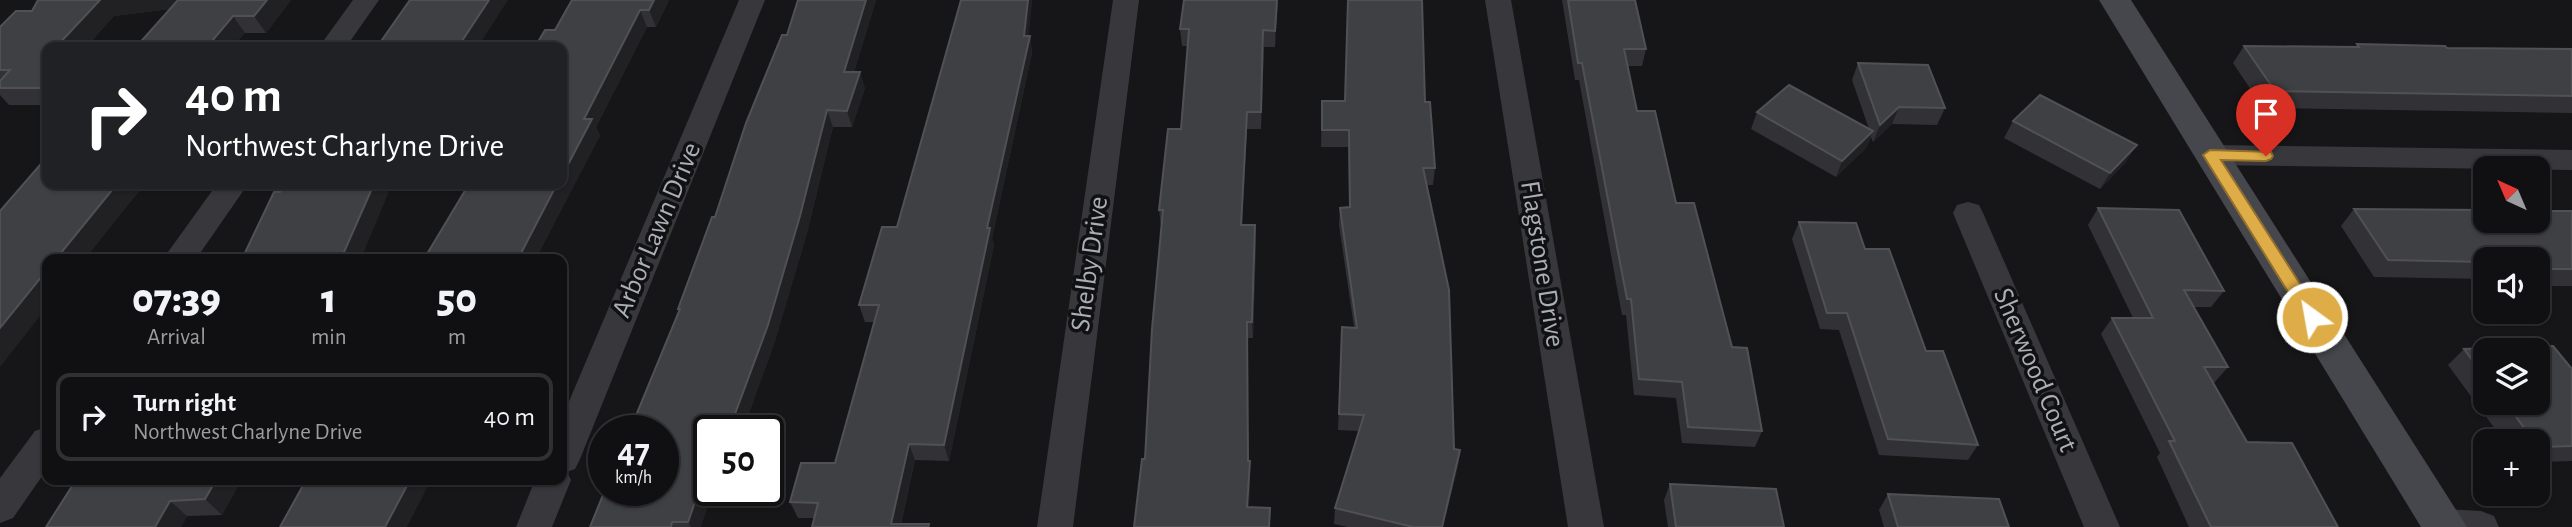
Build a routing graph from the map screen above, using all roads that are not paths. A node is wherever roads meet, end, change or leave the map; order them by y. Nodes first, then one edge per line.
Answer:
1 (366, 0) edge
2 (752, 0) edge
3 (1126, 0) edge
4 (1498, 0) edge
5 (2115, 0) edge
6 (336, 42) edge
7 (2210, 155) junction
8 (2572, 160) edge
9 (229, 189) edge
10 (1968, 213) dead end
11 (183, 254) edge
12 (567, 447) edge
13 (42, 449) edge
14 (551, 485) edge
15 (0, 507) edge
16 (2457, 526) edge
17 (534, 527) edge
18 (1055, 527) edge
19 (1586, 527) edge
20 (2102, 527) edge

1 - 6 street
2 - 12 street, Arbor Lawn Drive
3 - 18 street, Shelby Drive
4 - 19 street, Flagstone Drive
5 - 7 main road
7 - 8 street
7 - 16 main road
9 - 11 street
10 - 20 street, Sherwood Court
13 - 15 street
14 - 17 street

